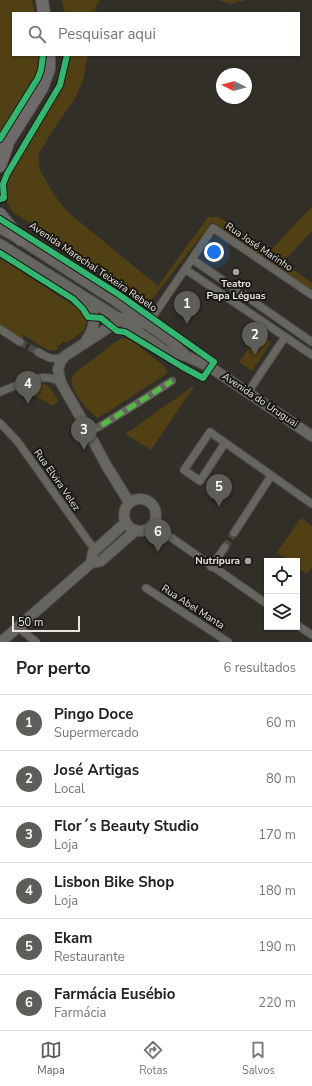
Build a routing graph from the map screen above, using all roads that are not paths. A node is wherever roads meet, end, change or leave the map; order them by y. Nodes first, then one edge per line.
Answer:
1 (49, 56) edge
2 (4, 140) edge
3 (0, 152) edge
4 (0, 166) edge
5 (0, 214) edge
6 (0, 228) edge
7 (21, 240) junction
8 (0, 244) edge
9 (192, 259) junction
10 (185, 269) junction
11 (312, 295) edge
12 (82, 296) junction
13 (120, 305) junction
14 (120, 319) junction
15 (146, 324) junction
16 (0, 329) edge
17 (285, 337) junction
18 (20, 342) tunnel mouth
19 (86, 342) junction
20 (312, 342) edge
21 (38, 352) tunnel mouth
22 (312, 355) edge
23 (65, 356) junction
24 (186, 356) junction
25 (172, 381) dead end
26 (60, 383) junction
27 (0, 392) edge
28 (248, 392) junction
29 (0, 423) edge
30 (89, 432) junction
31 (312, 436) edge
32 (225, 443) junction
33 (271, 476) junction
34 (129, 502) junction
35 (312, 504) edge
36 (126, 522) junction
37 (153, 525) junction
38 (136, 530) junction
39 (234, 533) tunnel mouth
40 (225, 547) tunnel mouth
41 (96, 550) junction
42 (92, 563) junction
43 (212, 566) junction
44 (146, 588) dead end
45 (264, 602) edge
46 (18, 627) junction
47 (300, 627) edge
48 (312, 635) edge
49 (1, 642) edge
50 (36, 642) edge
51 (228, 642) edge

1 - 2 main road
2 - 3 main road
2 - 4 main road
5 - 7 main road
6 - 7 street, Avenida Marechal Teixeira Rebelo
7 - 13 street, Avenida Marechal Teixeira Rebelo
8 - 12 street
9 - 10 street, Rua José Marinho
9 - 11 street, Rua José Marinho
9 - 20 street
10 - 15 street, Rua José Marinho
10 - 17 street
12 - 14 street
12 - 19 street
13 - 14 street
13 - 15 street, Avenida Marechal Teixeira Rebelo
14 - 15 street
14 - 19 street
14 - 24 street
15 - 24 street, Avenida Marechal Teixeira Rebelo
16 - 18 street
17 - 22 street
17 - 28 street
19 - 23 street
21 - 23 street
23 - 26 street
24 - 28 street, Avenida do Uruguai
25 - 30 street
26 - 27 street
26 - 30 street
28 - 31 street, Avenida do Uruguai
29 - 41 street, Rua Elvira Velez
30 - 34 street
32 - 32 street
32 - 33 street
33 - 35 street
33 - 39 street
34 - 36 street
34 - 37 street
36 - 38 street
36 - 41 street
37 - 38 street
37 - 43 street
38 - 42 street
40 - 43 street
41 - 42 street
42 - 46 street
43 - 45 street
44 - 51 street, Rua Abel Manta
46 - 49 street
46 - 50 street
47 - 48 street

